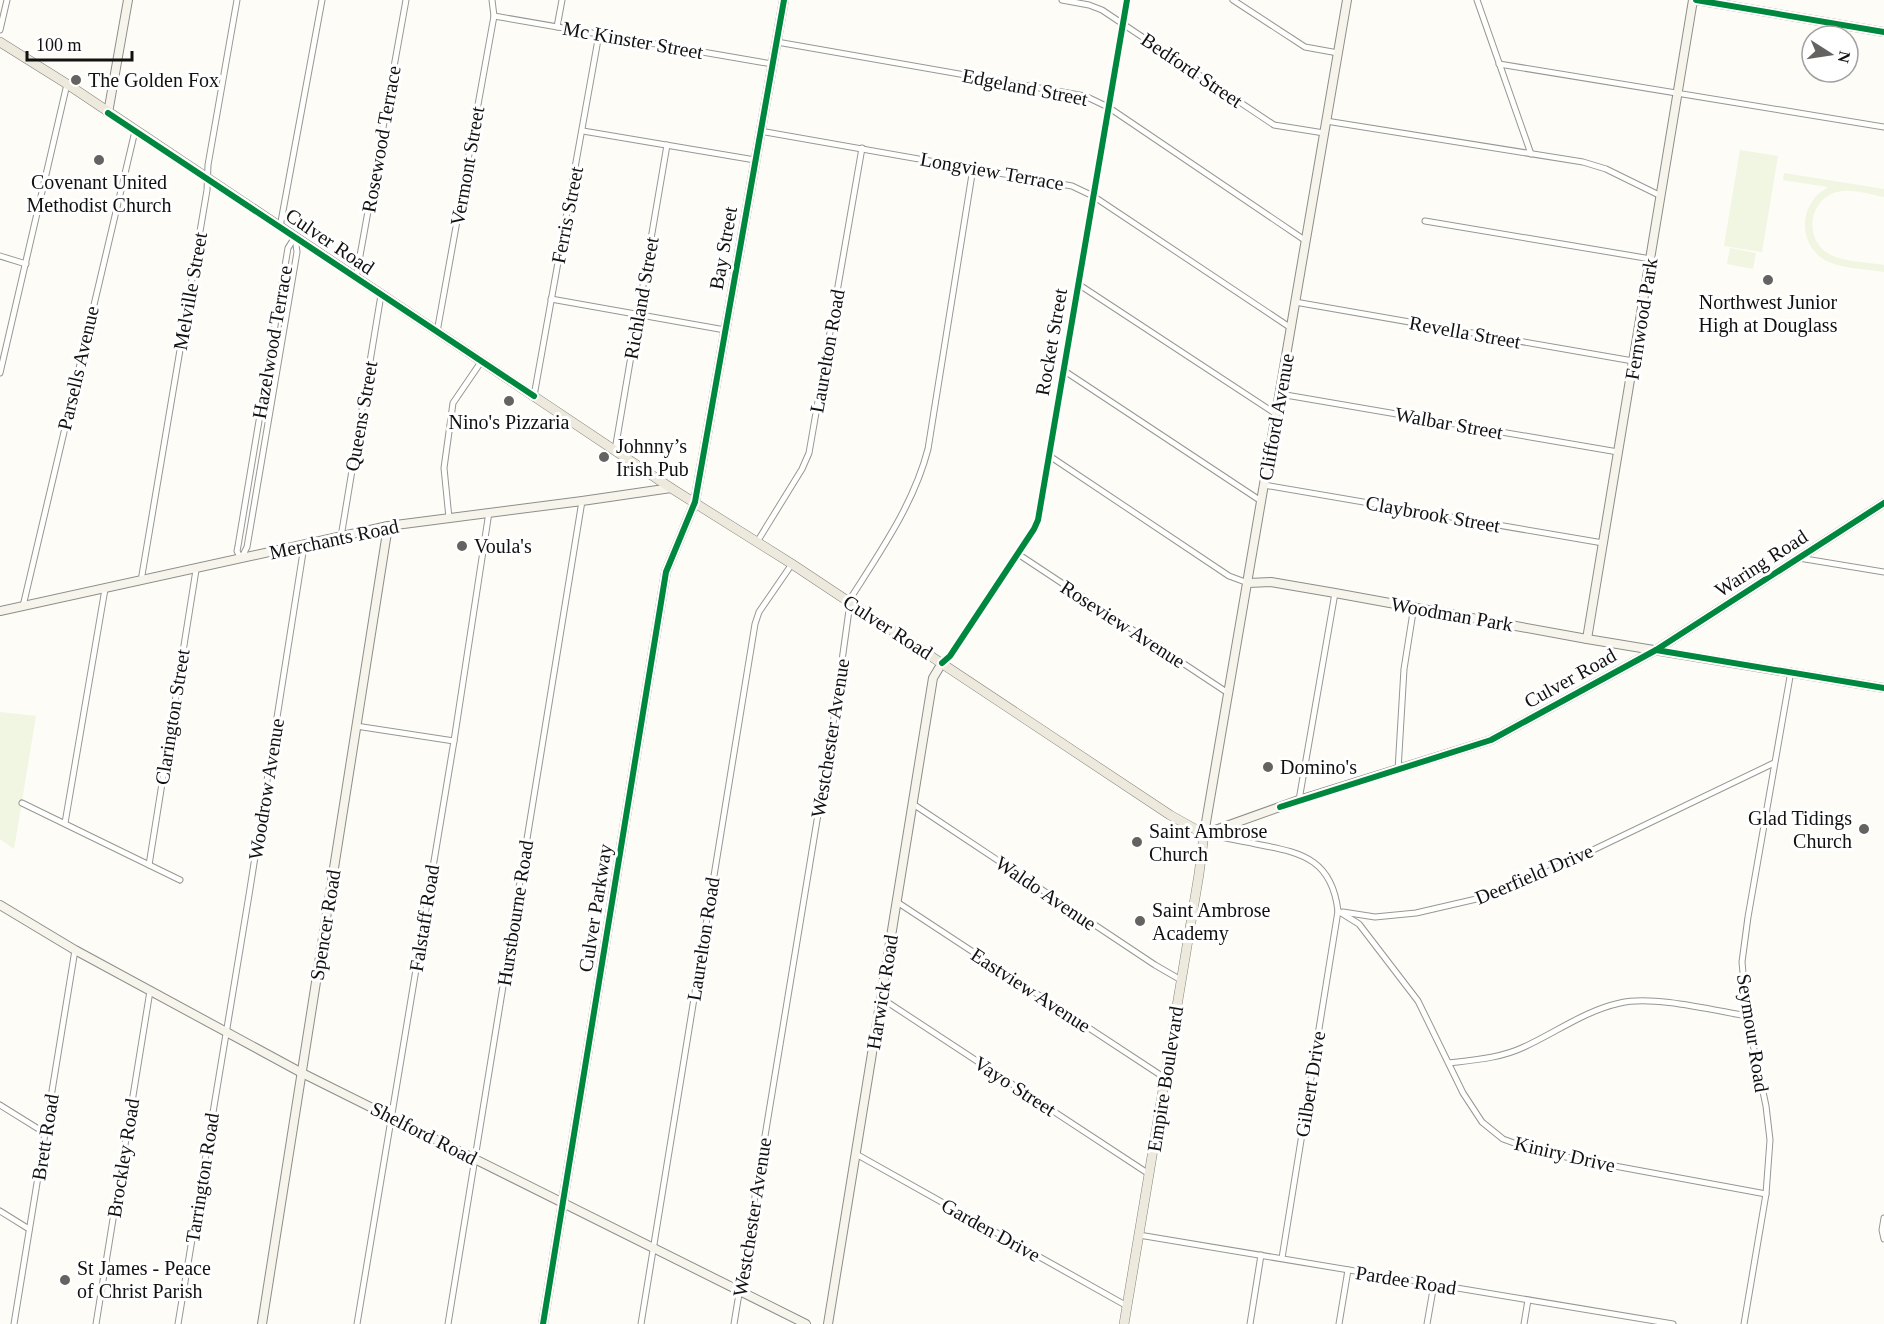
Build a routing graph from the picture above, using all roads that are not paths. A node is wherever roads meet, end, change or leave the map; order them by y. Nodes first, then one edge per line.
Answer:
1 (7, 0) edge
2 (128, 0) edge
3 (237, 0) edge
4 (322, 0) edge
5 (406, 0) edge
6 (492, 0) edge
7 (562, 0) edge
8 (784, 0) edge
9 (1062, 0) edge
10 (1127, 0) edge
11 (1233, 0) edge
12 (1347, 0) edge
13 (1477, 0) edge
14 (1694, 0) edge
15 (494, 16) junction
16 (1123, 23) junction
17 (557, 27) junction
18 (0, 30) edge
19 (1884, 32) edge
20 (599, 34) junction
21 (0, 42) edge
22 (777, 42) junction
23 (1338, 53) junction
24 (772, 64) junction
25 (1499, 64) junction
26 (67, 84) junction
27 (1678, 93) junction
28 (1108, 107) junction
29 (108, 113) junction
30 (1326, 121) junction
31 (1884, 127) edge
32 (135, 130) junction
33 (583, 130) junction
34 (760, 131) junction
35 (1324, 133) junction
36 (668, 145) junction
37 (862, 148) junction
38 (1531, 154) junction
39 (755, 160) junction
40 (973, 168) junction
41 (206, 178) junction
42 (1093, 196) junction
43 (1661, 196) junction
44 (1425, 221) dead end
45 (280, 227) junction
46 (295, 237) junction
47 (1306, 241) junction
48 (0, 255) edge
49 (1651, 259) junction
50 (26, 264) junction
51 (356, 278) junction
52 (1078, 284) junction
53 (381, 295) junction
54 (551, 299) junction
55 (1295, 302) junction
56 (639, 315) junction
57 (1291, 328) junction
58 (725, 330) junction
59 (437, 332) junction
60 (2, 355) edge
61 (1634, 361) junction
62 (481, 362) junction
63 (1063, 370) junction
64 (0, 373) edge
65 (1280, 394) junction
66 (534, 396) junction
67 (1276, 414) junction
68 (615, 450) junction
69 (1618, 452) junction
70 (1048, 455) junction
71 (1264, 485) junction
72 (671, 488) junction
73 (582, 501) junction
74 (1262, 501) junction
75 (695, 502) junction
76 (1884, 503) edge
77 (489, 512) junction
78 (449, 518) junction
79 (388, 526) junction
80 (341, 537) junction
81 (757, 542) junction
82 (1603, 543) junction
83 (304, 546) junction
84 (1018, 554) junction
85 (1799, 558) junction
86 (241, 559) junction
87 (792, 564) junction
88 (196, 570) junction
89 (1884, 572) edge
90 (141, 581) junction
91 (1248, 583) junction
92 (105, 589) junction
93 (1335, 593) junction
94 (850, 603) junction
95 (23, 606) junction
96 (1414, 606) junction
97 (0, 611) edge
98 (1587, 639) junction
99 (1656, 650) junction
100 (942, 663) junction
101 (1791, 671) junction
102 (1884, 688) edge
103 (1228, 693) junction
104 (356, 726) junction
105 (453, 741) junction
106 (1774, 762) junction
107 (1398, 770) junction
108 (1299, 800) junction
109 (22, 803) dead end
110 (913, 804) junction
111 (65, 824) junction
112 (1203, 834) junction
113 (149, 865) junction
114 (180, 880) dead end
115 (897, 902) junction
116 (0, 905) edge
117 (1338, 910) junction
118 (75, 950) junction
119 (1181, 980) junction
120 (150, 991) junction
121 (881, 998) junction
122 (1747, 1016) junction
123 (226, 1031) junction
124 (1449, 1064) junction
125 (302, 1073) junction
126 (1165, 1078) junction
127 (0, 1105) edge
128 (391, 1117) junction
129 (45, 1133) junction
130 (856, 1154) junction
131 (475, 1159) junction
132 (1149, 1174) junction
133 (1766, 1194) junction
134 (564, 1202) junction
135 (0, 1211) edge
136 (1884, 1218) edge
137 (30, 1229) junction
138 (1139, 1235) junction
139 (1884, 1239) edge
140 (654, 1248) junction
141 (1261, 1255) junction
142 (1282, 1258) junction
143 (1348, 1270) junction
144 (1434, 1284) junction
145 (740, 1291) junction
146 (1528, 1300) junction
147 (1127, 1306) junction
148 (1623, 1316) junction
149 (14, 1324) edge
150 (96, 1324) edge
151 (178, 1324) edge
152 (262, 1324) edge
153 (357, 1324) edge
154 (448, 1324) edge
155 (543, 1324) edge
156 (641, 1324) edge
157 (734, 1324) edge
158 (806, 1324) edge
159 (828, 1324) edge
160 (1124, 1324) edge
161 (1250, 1324) edge
162 (1339, 1324) edge
163 (1427, 1324) edge
164 (1524, 1324) edge
165 (1621, 1324) edge
166 (1673, 1324) edge
167 (1744, 1324) edge

1 - 18 street
2 - 29 street
3 - 41 street, Melville Street
4 - 45 street
5 - 51 street, Rosewood Terrace
6 - 15 street, Vermont Street
7 - 17 street
8 - 22 street, Bay Street
9 - 16 street, Bedford Street
10 - 16 street, Rocket Street
11 - 23 street
12 - 23 street, Clifford Avenue
13 - 25 street
14 - 19 street
14 - 27 street, Fernwood Park
15 - 17 street, Mc Kinster Street
15 - 59 street, Vermont Street
16 - 28 street, Rocket Street
16 - 35 street, Bedford Street
17 - 20 street, Mc Kinster Street
20 - 24 street, Mc Kinster Street
20 - 33 street, Ferris Street
21 - 26 main road, Culver Road
22 - 24 street, Bay Street
22 - 28 street, Edgeland Street
23 - 30 street, Clifford Avenue
24 - 34 street, Bay Street
25 - 27 street
25 - 38 street
26 - 29 main road, Culver Road
26 - 50 street
27 - 31 street
27 - 43 street, Fernwood Park
28 - 42 street, Rocket Street
28 - 47 street, Edgeland Street
29 - 32 main road, Culver Road
30 - 35 street, Clifford Avenue
30 - 38 street
32 - 41 main road, Culver Road
32 - 95 street, Parsells Avenue
33 - 36 street
33 - 54 street, Ferris Street
34 - 37 street, Longview Terrace
34 - 39 street, Bay Street
35 - 47 street, Clifford Avenue
36 - 39 street
36 - 56 street, Richland Street
37 - 40 street, Longview Terrace
37 - 81 street, Laurelton Road
38 - 43 street
39 - 58 street, Bay Street
40 - 42 street, Longview Terrace
40 - 94 street, Westchester Avenue
41 - 45 main road, Culver Road
41 - 90 street, Melville Street
42 - 52 street, Rocket Street
42 - 57 street, Longview Terrace
43 - 49 street, Fernwood Park
44 - 49 street
45 - 46 main road, Culver Road
46 - 51 main road, Culver Road
46 - 86 street, Hazelwood Terrace
46 - 86 street, Hazelwood Terrace
47 - 55 street, Clifford Avenue
48 - 50 street
49 - 61 street, Fernwood Park
50 - 60 street
51 - 53 main road, Culver Road
52 - 63 street, Rocket Street
52 - 67 street
53 - 59 main road, Culver Road
53 - 80 street, Queens Street
54 - 56 street
54 - 66 street, Ferris Street
55 - 57 street, Clifford Avenue
55 - 61 street, Revella Street
56 - 58 street
56 - 68 street, Richland Street
57 - 65 street, Clifford Avenue
58 - 75 street, Bay Street
59 - 62 main road, Culver Road
60 - 64 street
61 - 69 street, Fernwood Park
62 - 66 main road, Culver Road
62 - 78 street
63 - 70 street, Rocket Street
63 - 74 street
65 - 67 street, Clifford Avenue
65 - 69 street, Walbar Street
66 - 68 main road, Culver Road
67 - 71 street, Clifford Avenue
68 - 72 main road, Culver Road
69 - 82 street, Fernwood Park
70 - 84 street, Rocket Street
70 - 91 street
71 - 74 street, Clifford Avenue
71 - 82 street, Claybrook Street
72 - 73 street, Merchants Road
72 - 75 main road, Culver Road
73 - 77 street, Merchants Road
73 - 131 street, Hurstbourne Road
74 - 91 street, Clifford Avenue
75 - 81 main road, Culver Road
75 - 134 street, Culver Parkway
76 - 85 street, Waring Road
77 - 78 street, Merchants Road
77 - 105 street, Falstaff Road
78 - 79 street, Merchants Road
79 - 80 street, Merchants Road
79 - 104 street, Spencer Road
80 - 83 street, Merchants Road
81 - 87 main road, Culver Road
82 - 98 street, Fernwood Park
83 - 86 street, Merchants Road
83 - 123 street, Woodrow Avenue
84 - 100 street, Rocket Street
84 - 103 street, Roseview Avenue
85 - 89 street
85 - 99 street, Waring Road
86 - 88 street, Merchants Road
87 - 94 main road, Culver Road
87 - 140 street, Laurelton Road
88 - 90 street, Merchants Road
88 - 113 street, Clarington Street
90 - 92 street, Merchants Road
91 - 93 street, Woodman Park
91 - 103 street, Clifford Avenue
92 - 95 street, Merchants Road
92 - 111 street
93 - 96 street, Woodman Park
93 - 108 street
94 - 100 main road, Culver Road
94 - 145 street, Westchester Avenue
95 - 97 street, Merchants Road
96 - 98 street, Woodman Park
96 - 107 street
98 - 99 street, Woodman Park
99 - 101 street
99 - 107 street, Culver Road
100 - 110 street, Harwick Road
100 - 112 main road, Culver Road
101 - 102 street
101 - 106 street, Seymour Road
103 - 112 street, Clifford Avenue
104 - 105 street
104 - 125 street, Spencer Road
105 - 128 street, Falstaff Road
106 - 117 street, Deerfield Drive
106 - 122 street, Seymour Road
107 - 108 street, Culver Road
108 - 112 street, Culver Road
109 - 111 street
110 - 115 street, Harwick Road
110 - 119 street, Waldo Avenue
111 - 113 street
112 - 117 street
112 - 119 main road, Empire Boulevard
113 - 114 street
115 - 121 street, Harwick Road
115 - 126 street, Eastview Avenue
116 - 118 street, Shelford Road
117 - 124 street, Kiniry Drive
117 - 142 street, Gilbert Drive
118 - 120 street, Shelford Road
118 - 129 street, Brett Road
119 - 126 main road, Empire Boulevard
120 - 123 street, Shelford Road
120 - 150 street, Brockley Road
121 - 130 street, Harwick Road
121 - 132 street, Vayo Street
122 - 124 street
122 - 133 street, Seymour Road
123 - 125 street, Shelford Road
123 - 151 street, Tarrington Road
124 - 133 street, Kiniry Drive
125 - 128 street, Shelford Road
125 - 152 street, Spencer Road
126 - 132 main road, Empire Boulevard
127 - 129 street
128 - 131 street, Shelford Road
128 - 153 street, Falstaff Road
129 - 137 street, Brett Road
130 - 147 street, Garden Drive
130 - 159 street, Harwick Road
131 - 134 street, Shelford Road
131 - 154 street, Hurstbourne Road
132 - 138 main road, Empire Boulevard
133 - 167 street, Seymour Road
134 - 140 street, Shelford Road
134 - 155 street, Culver Parkway
135 - 137 street
136 - 139 street
137 - 149 street, Brett Road
138 - 141 street, Pardee Road
138 - 147 main road, Empire Boulevard
140 - 145 street, Shelford Road
140 - 156 street, Laurelton Road
141 - 142 street, Pardee Road
141 - 161 street
142 - 143 street, Pardee Road
143 - 144 street, Pardee Road
143 - 162 street
144 - 146 street, Pardee Road
144 - 163 street
145 - 157 street, Westchester Avenue
145 - 158 street, Shelford Road
146 - 148 street, Pardee Road
146 - 164 street
147 - 160 main road, Empire Boulevard
148 - 165 street
148 - 166 street, Pardee Road

